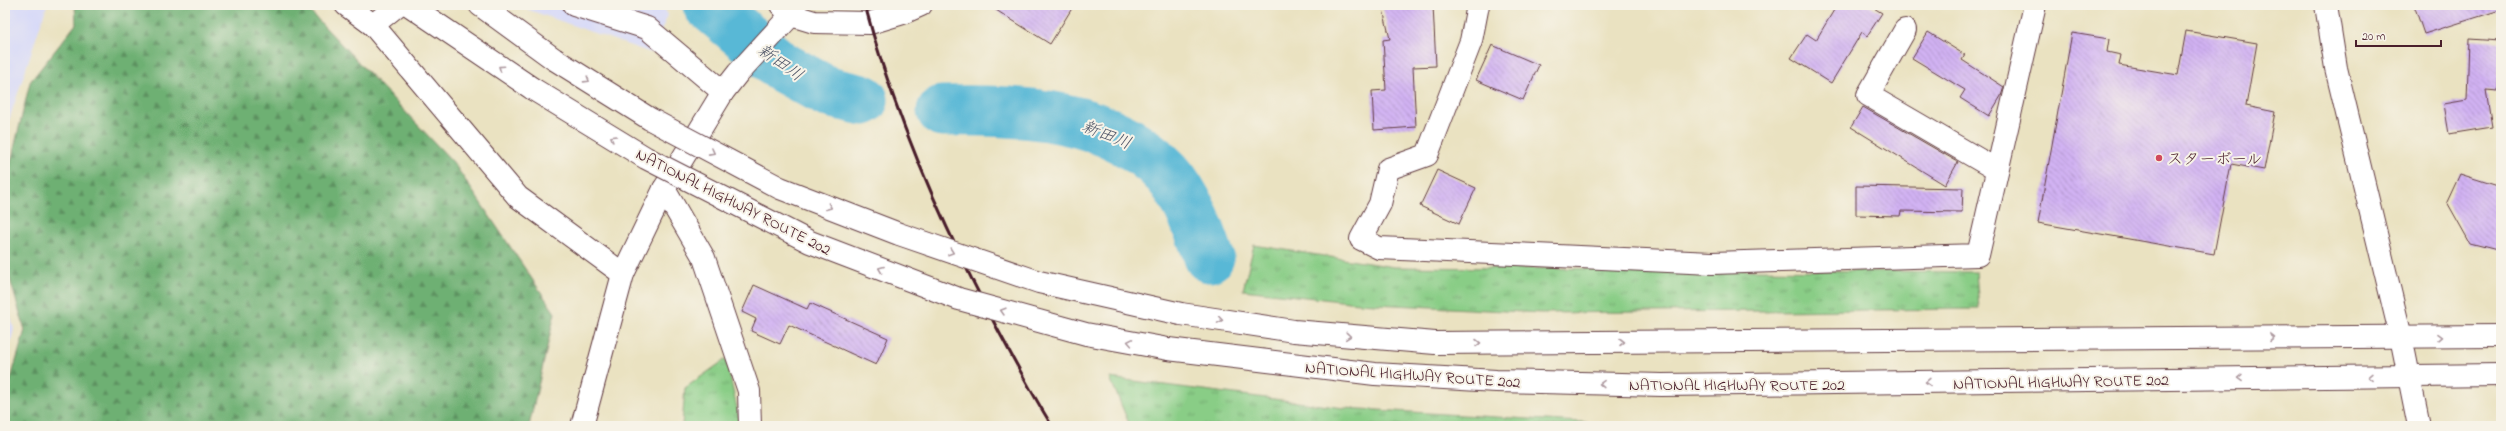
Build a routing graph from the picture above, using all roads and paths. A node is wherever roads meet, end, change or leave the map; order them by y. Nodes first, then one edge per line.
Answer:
1 (346, 5) edge
2 (398, 5) edge
3 (409, 5) edge
4 (480, 5) edge
5 (574, 5) edge
6 (1478, 5) edge
7 (2035, 5) edge
8 (2326, 5) edge
9 (908, 8) edge
10 (786, 10) edge
11 (373, 25) junction
12 (1905, 30) dead end
13 (724, 92) junction
14 (1997, 170) junction
15 (664, 189) junction
16 (623, 274) junction
17 (2501, 336) edge
18 (2401, 338) junction
19 (2501, 375) edge
20 (2409, 377) junction
21 (582, 426) edge
22 (750, 426) edge
23 (2419, 426) edge

1 - 11 main road
2 - 11 main road
20 -> 3 main road, NATIONAL HIGHWAY ROUTE 202, bridge
4 -> 18 main road, NATIONAL HIGHWAY ROUTE 202, bridge
5 - 13 main road
6 - 14 main road
7 - 14 main road
8 - 18 main road
9 - 10 main road
10 - 13 main road
11 - 16 main road
12 - 14 main road
13 - 15 main road
15 - 16 main road
15 - 22 main road
16 - 21 main road
18 -> 17 main road, NATIONAL HIGHWAY ROUTE 202
18 - 20 main road
19 - 20 main road, NATIONAL HIGHWAY ROUTE 202
20 - 23 main road

